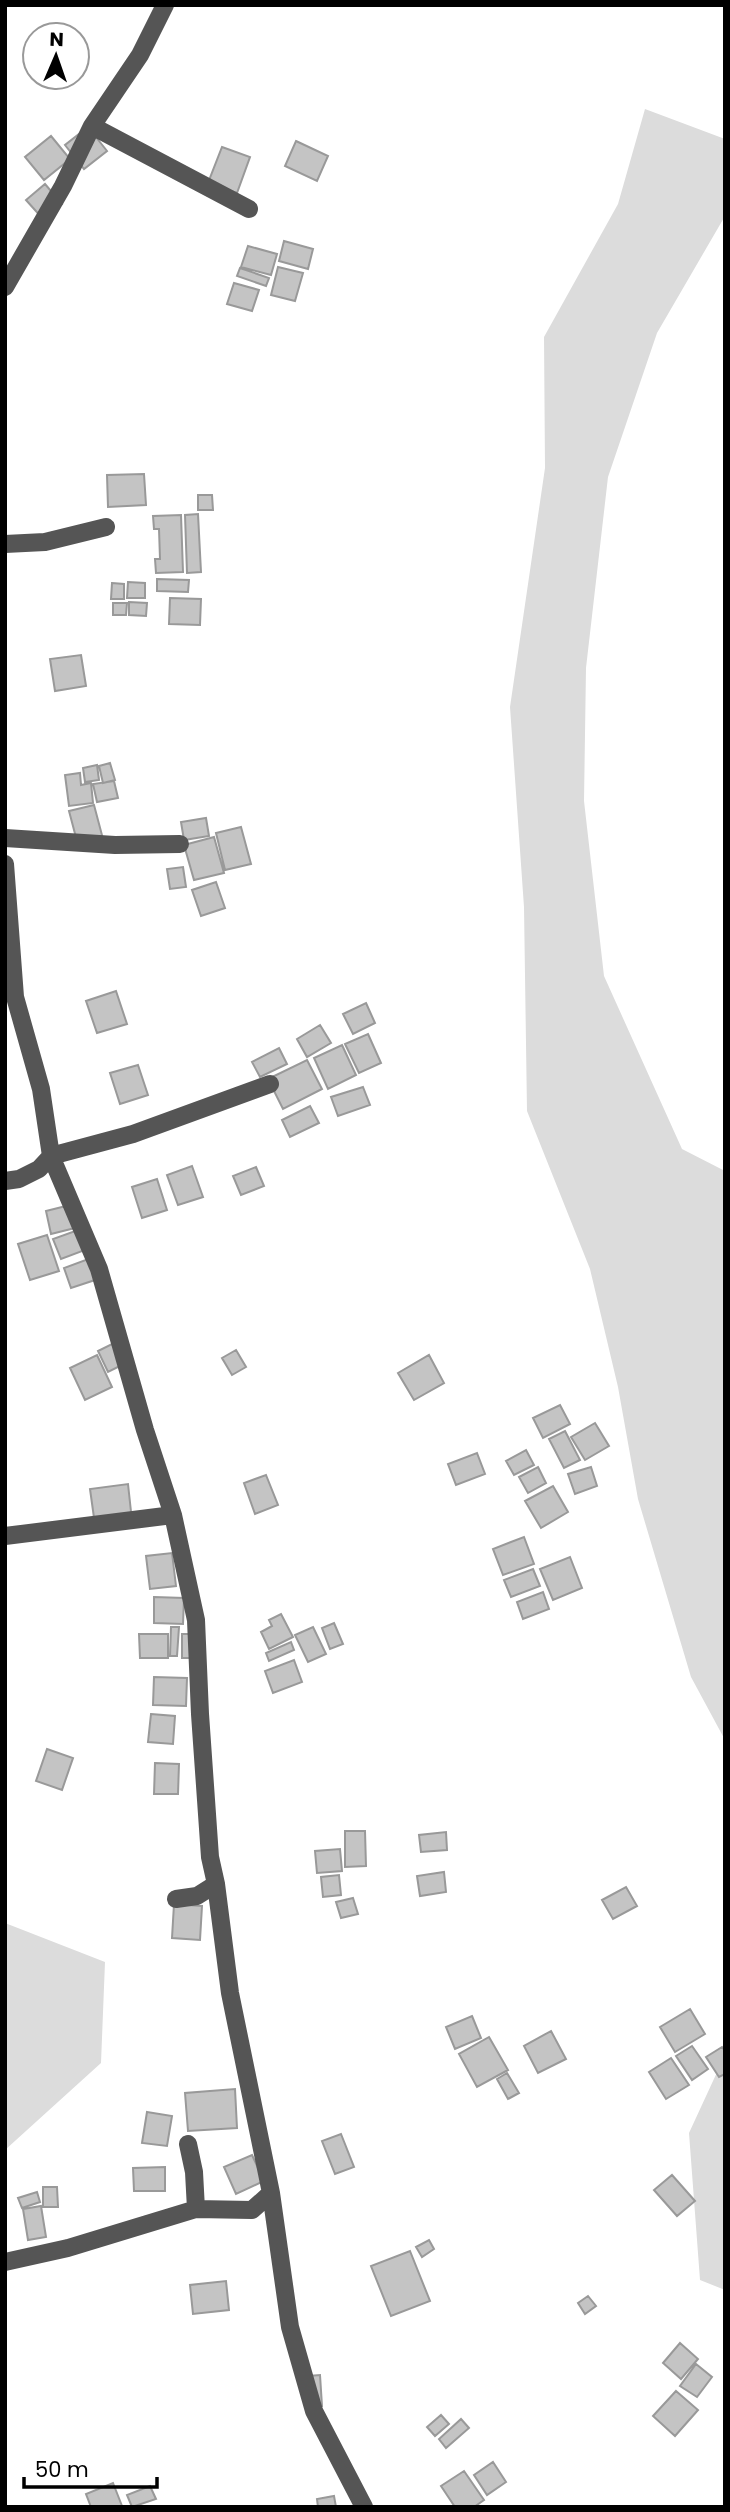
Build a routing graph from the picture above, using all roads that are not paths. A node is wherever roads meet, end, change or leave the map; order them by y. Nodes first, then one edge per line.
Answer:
1 (165, 5) edge
2 (92, 126) junction
3 (248, 209) dead end
4 (5, 287) edge
5 (106, 527) dead end
6 (5, 544) edge
7 (5, 838) edge
8 (180, 844) dead end
9 (5, 864) edge
10 (10, 1000) edge
11 (270, 1084) dead end
12 (51, 1156) junction
13 (5, 1181) edge
14 (173, 1515) junction
15 (5, 1536) edge
16 (216, 1884) junction
17 (176, 1899) dead end
18 (188, 2144) dead end
19 (271, 2193) junction
20 (196, 2209) junction
21 (5, 2262) edge
22 (364, 2507) edge

1 - 2 street
2 - 3 street
2 - 4 street
5 - 6 street
7 - 8 street
9 - 10 street
10 - 12 street
11 - 12 street
12 - 13 street
12 - 14 street
14 - 15 street
14 - 16 street
16 - 17 street
16 - 19 street
18 - 20 street
19 - 20 street
19 - 22 street
20 - 21 street

